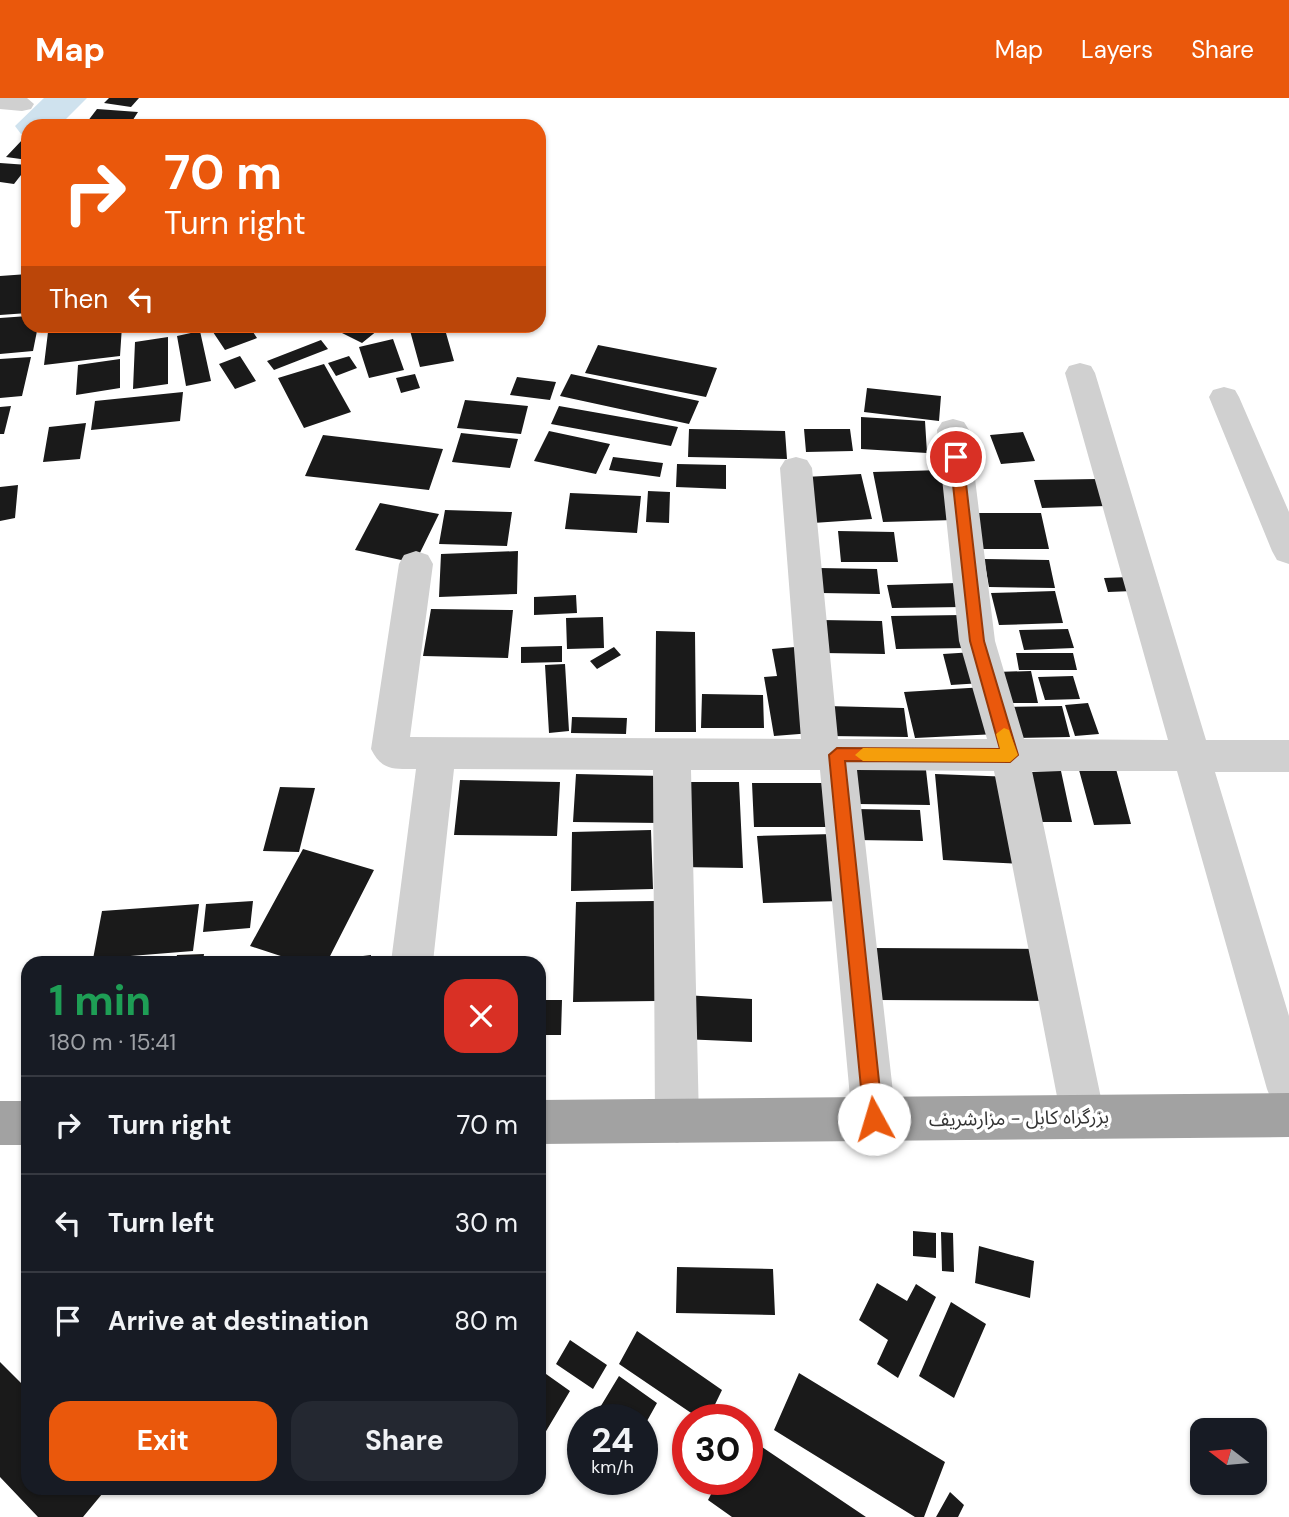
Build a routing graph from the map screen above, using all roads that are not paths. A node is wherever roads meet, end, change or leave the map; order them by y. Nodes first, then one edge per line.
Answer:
1 (1080, 373) dead end
2 (1224, 397) dead end
3 (953, 430) dead end
4 (796, 468) dead end
5 (1289, 551) edge
6 (416, 565) dead end
7 (437, 754) junction
8 (672, 754) junction
9 (829, 755) junction
10 (1010, 755) junction
11 (1192, 756) junction
12 (1289, 756) edge
13 (413, 956) edge
14 (1289, 1089) edge
15 (1289, 1115) edge
16 (1083, 1117) junction
17 (874, 1119) junction
18 (677, 1121) junction
19 (546, 1122) edge
20 (0, 1123) edge
21 (21, 1123) edge

1 - 11 street
2 - 5 street
3 - 10 street
4 - 9 street
6 - 7 street
7 - 8 street
7 - 13 street
8 - 9 street
8 - 18 street
9 - 10 street
9 - 17 street
10 - 11 street
10 - 16 street
11 - 12 street
11 - 14 street
15 - 16 highway, بزرگراه کابل - مزارشریف
16 - 17 highway, بزرگراه کابل - مزارشریف
17 - 18 highway, بزرگراه کابل - مزارشریف
18 - 19 highway, بزرگراه کابل - مزارشریف
20 - 21 highway

